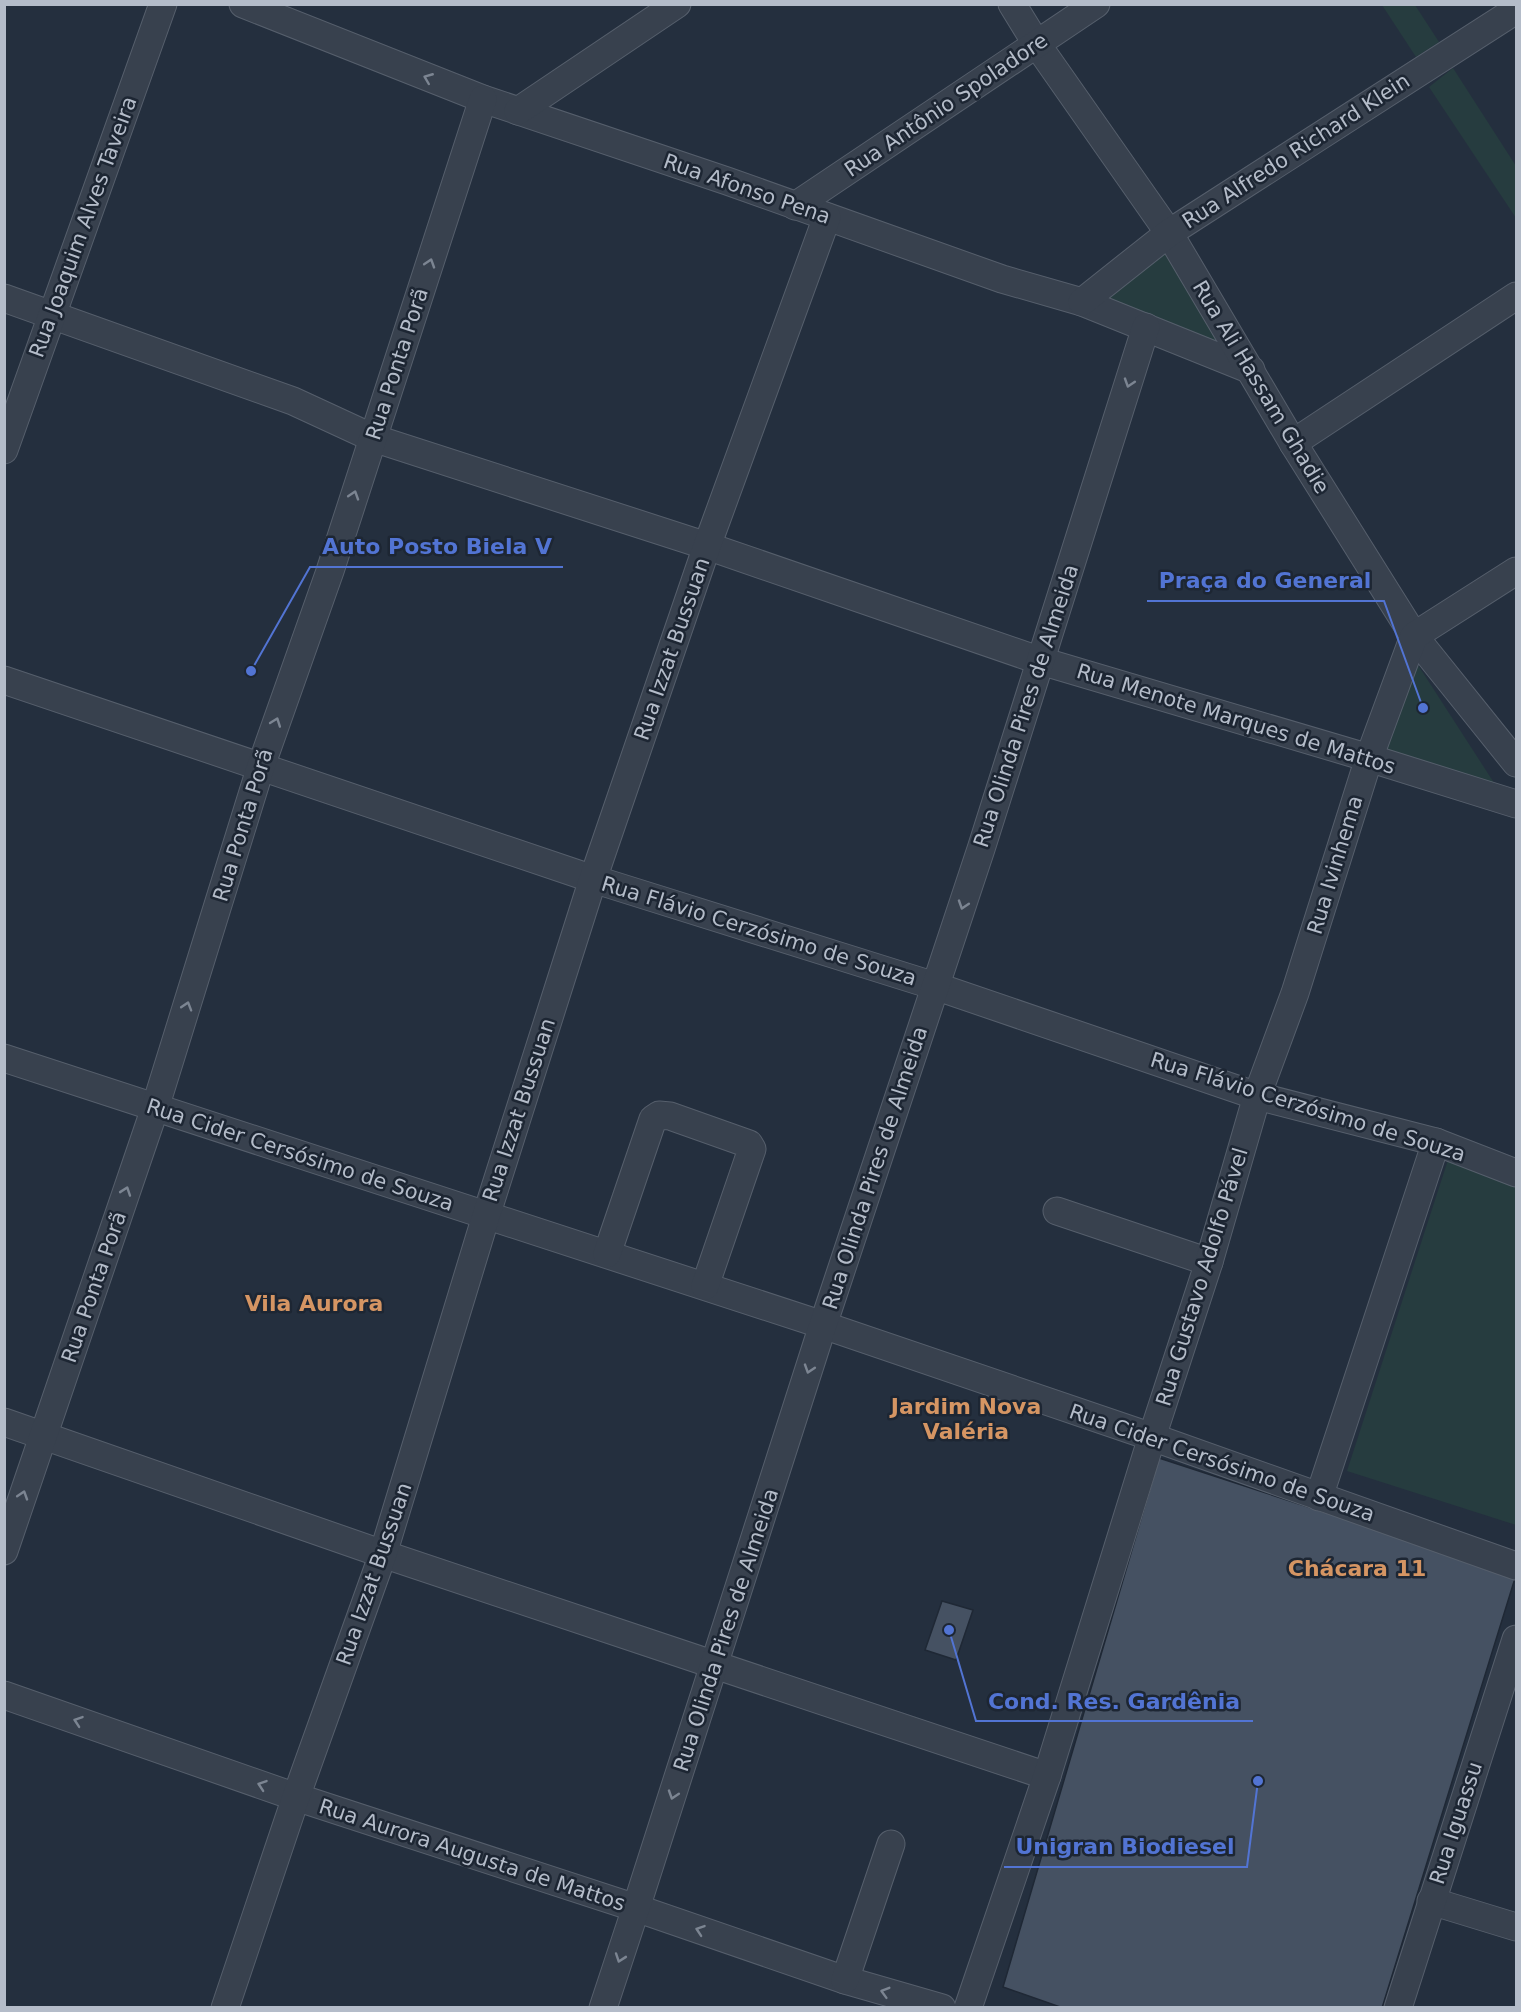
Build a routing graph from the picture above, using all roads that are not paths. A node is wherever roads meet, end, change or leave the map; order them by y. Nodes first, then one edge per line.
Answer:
1 (163, 4) edge
2 (243, 4) edge
3 (677, 4) edge
4 (1012, 4) edge
5 (1096, 4) edge
6 (1516, 10) edge
7 (1036, 43) junction
8 (483, 99) junction
9 (518, 111) junction
10 (795, 206) junction
11 (827, 217) junction
12 (1169, 233) junction
13 (1516, 297) edge
14 (4, 298) edge
15 (1082, 302) junction
16 (52, 315) junction
17 (1146, 327) junction
18 (1251, 370) junction
19 (373, 438) junction
20 (1293, 443) junction
21 (4, 450) edge
22 (707, 546) junction
23 (1516, 571) edge
24 (1413, 636) junction
25 (1041, 661) junction
26 (4, 680) edge
27 (1369, 758) junction
28 (1516, 763) edge
29 (261, 766) junction
30 (1516, 804) edge
31 (593, 879) junction
32 (935, 987) junction
33 (1295, 993) joint
34 (4, 1058) edge
35 (1257, 1096) junction
36 (155, 1108) junction
37 (1436, 1142) junction
38 (1516, 1173) edge
39 (1057, 1211) dead end
40 (486, 1216) junction
41 (607, 1254) junction
42 (1209, 1262) junction
43 (705, 1286) junction
44 (823, 1324) junction
45 (4, 1422) edge
46 (43, 1436) junction
47 (1152, 1437) junction
48 (1318, 1497) junction
49 (4, 1551) edge
50 (383, 1554) junction
51 (1516, 1566) edge
52 (1516, 1639) edge
53 (715, 1665) junction
54 (4, 1695) edge
55 (1047, 1776) junction
56 (297, 1797) junction
57 (891, 1844) dead end
58 (1431, 1901) junction
59 (636, 1908) junction
60 (1516, 1927) edge
61 (845, 1980) junction
62 (225, 2007) edge
63 (603, 2007) edge
64 (942, 2007) edge
65 (968, 2007) edge
66 (1398, 2007) edge

1 - 16 street, Rua Joaquim Alves Taveira
8 -> 2 street, Rua Afonso Pena
3 - 9 street
4 - 7 street, Rua Ali Hassam Ghadie
5 - 7 street, Rua Antônio Spoladore
6 - 12 street, Rua Alfredo Richard Klein
7 - 10 street, Rua Antônio Spoladore
7 - 12 street, Rua Ali Hassam Ghadie
8 - 9 street, Rua Afonso Pena
19 -> 8 street, Rua Ponta Porã
9 - 10 street, Rua Afonso Pena
10 - 11 street, Rua Afonso Pena
11 - 15 street, Rua Afonso Pena
11 - 22 street, Rua Izzat Bussuan
12 - 15 street, Rua Alfredo Richard Klein
12 - 18 street, Rua Ali Hassam Ghadie
13 - 20 street
14 - 16 street, Rua Menote Marques de Mattos
15 - 17 street, Rua Afonso Pena
16 - 19 street, Rua Menote Marques de Mattos
16 - 21 street, Rua Joaquim Alves Taveira
17 - 18 street, Rua Afonso Pena
17 -> 25 street, Rua Olinda Pires de Almeida
18 - 20 street, Rua Ali Hassam Ghadie
19 - 22 street, Rua Menote Marques de Mattos
29 -> 19 street, Rua Ponta Porã
20 - 24 street, Rua Ali Hassam Ghadie
22 - 25 street, Rua Menote Marques de Mattos
22 - 31 street, Rua Izzat Bussuan
23 - 24 street
24 - 27 street, Rua Ivinhema
24 - 28 street, Rua Ali Hassam Ghadie
25 - 27 street, Rua Menote Marques de Mattos
25 -> 32 street, Rua Olinda Pires de Almeida
26 - 29 street, Rua Flávio Cerzósimo de Souza
27 - 30 street, Rua Menote Marques de Mattos
27 - 33 street, Rua Ivinhema
29 - 31 street, Rua Flávio Cerzósimo de Souza
36 -> 29 street, Rua Ponta Porã
31 - 32 street, Rua Flávio Cerzósimo de Souza
31 - 40 street, Rua Izzat Bussuan
32 - 35 street, Rua Flávio Cerzósimo de Souza
32 - 44 street, Rua Olinda Pires de Almeida
33 - 35 street, Rua Gustavo Adolfo Pável
34 - 36 street, Rua Cider Cersósimo de Souza
35 - 37 street, Rua Flávio Cerzósimo de Souza
35 - 42 street, Rua Gustavo Adolfo Pável
36 - 40 street, Rua Cider Cersósimo de Souza
46 -> 36 street, Rua Ponta Porã
37 - 38 street, Rua Flávio Cerzósimo de Souza
37 - 48 street
39 - 42 street
40 - 41 street, Rua Cider Cersósimo de Souza
40 - 50 street, Rua Izzat Bussuan
41 - 43 street, Rua Cider Cersósimo de Souza
41 - 43 street
42 - 47 street, Rua Gustavo Adolfo Pável
43 - 44 street, Rua Cider Cersósimo de Souza
44 - 47 street, Rua Cider Cersósimo de Souza
44 -> 53 street, Rua Olinda Pires de Almeida
45 - 46 street
49 -> 46 street, Rua Ponta Porã
46 - 50 street
47 - 48 street, Rua Cider Cersósimo de Souza
47 - 55 street, Rua Gustavo Adolfo Pável
48 - 51 street, Rua Cider Cersósimo de Souza
50 - 53 street
50 - 56 street, Rua Izzat Bussuan
52 - 58 street, Rua Iguassu
53 - 55 street
53 -> 59 street, Rua Olinda Pires de Almeida
56 -> 54 street, Rua Aurora Augusta de Mattos
55 - 65 street, Rua Gustavo Adolfo Pável
56 - 59 street, Rua Aurora Augusta de Mattos
56 - 62 street, Rua Izzat Bussuan
57 - 61 street
58 - 60 street
58 - 66 street, Rua Iguassu
61 -> 59 street, Rua Aurora Augusta de Mattos
59 -> 63 street, Rua Olinda Pires de Almeida
64 -> 61 street, Rua Aurora Augusta de Mattos

